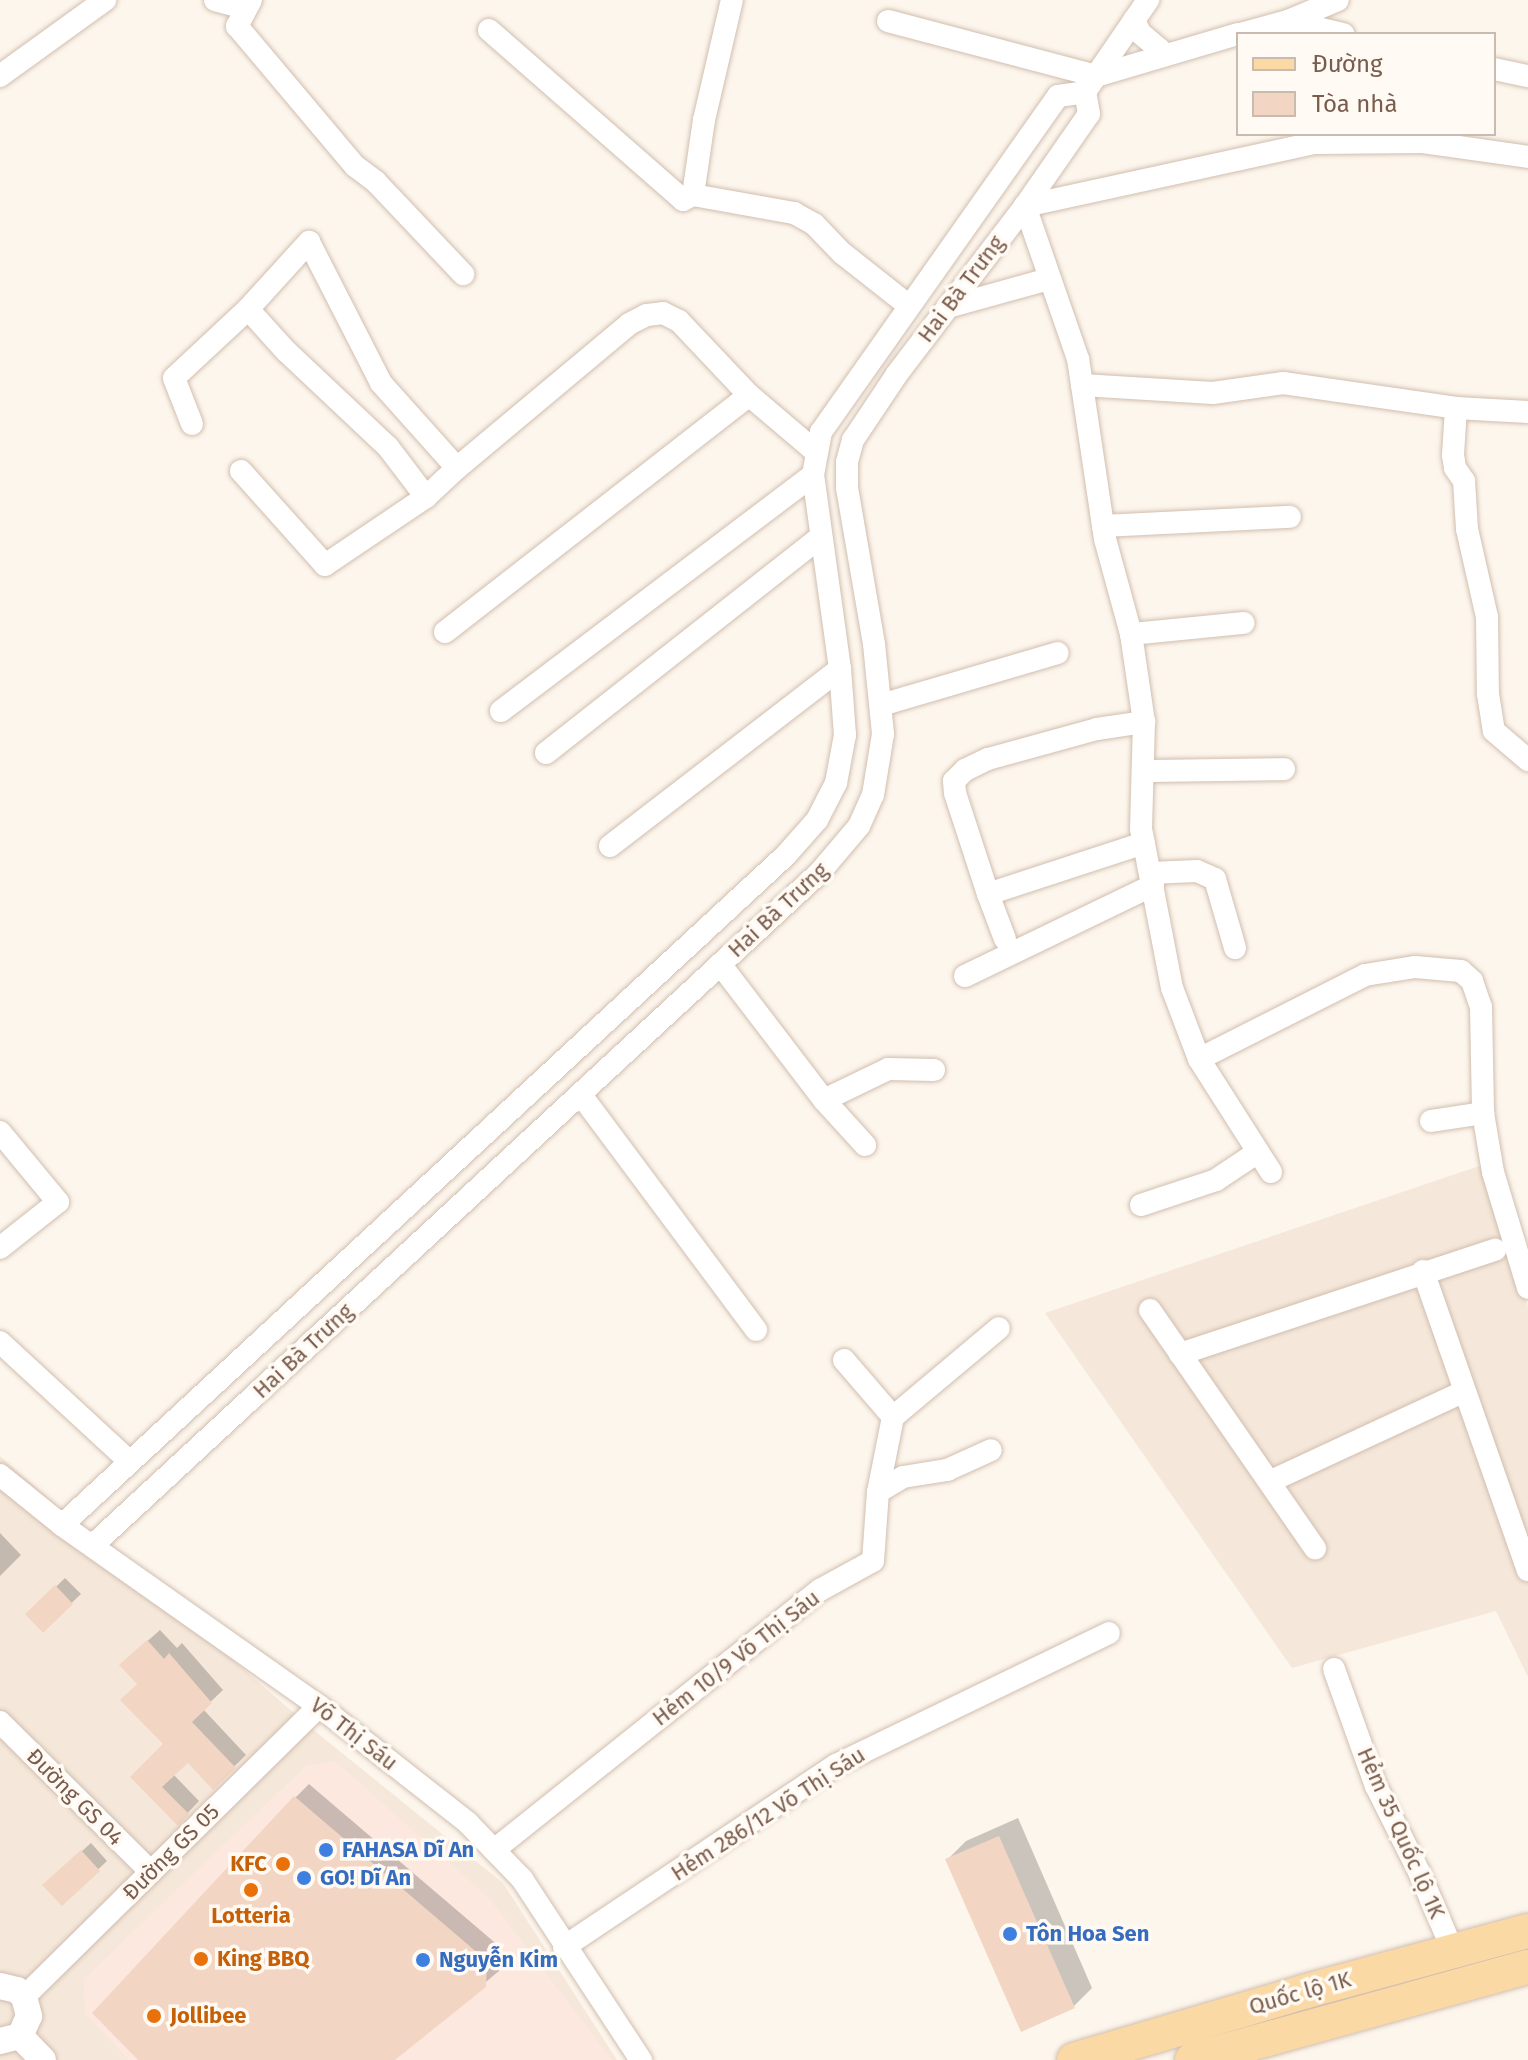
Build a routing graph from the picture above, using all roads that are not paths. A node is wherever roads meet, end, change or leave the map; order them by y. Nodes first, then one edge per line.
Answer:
1 (105, 0) edge
2 (215, 0) edge
3 (732, 0) edge
4 (1148, 0) edge
5 (1338, 0) edge
6 (248, 4) edge
7 (1134, 20) junction
8 (888, 21) dead end
9 (1285, 26) edge
10 (489, 30) dead end
11 (1250, 32) edge
12 (1328, 32) edge
13 (1236, 35) edge
14 (1165, 54) junction
15 (1496, 69) edge
16 (0, 76) edge
17 (1528, 76) edge
18 (1091, 84) junction
19 (1313, 138) edge
20 (1528, 157) edge
21 (693, 195) junction
22 (1025, 206) junction
23 (463, 274) dead end
24 (1049, 279) junction
25 (909, 306) junction
26 (948, 307) junction
27 (248, 309) junction
28 (1082, 385) junction
29 (749, 395) junction
30 (1456, 408) junction
31 (1528, 412) edge
32 (192, 424) dead end
33 (815, 451) junction
34 (457, 468) junction
35 (241, 471) dead end
36 (813, 475) junction
37 (426, 497) junction
38 (1290, 517) dead end
39 (1103, 526) junction
40 (820, 537) junction
41 (1243, 623) dead end
42 (445, 632) dead end
43 (1131, 634) junction
44 (1058, 653) dead end
45 (840, 669) junction
46 (881, 705) junction
47 (501, 711) dead end
48 (1144, 722) junction
49 (546, 753) dead end
50 (1528, 760) edge
51 (1284, 769) dead end
52 (1143, 771) junction
53 (1144, 843) junction
54 (610, 846) dead end
55 (1151, 879) junction
56 (988, 894) junction
57 (1005, 939) dead end
58 (1235, 948) dead end
59 (720, 964) junction
60 (965, 976) dead end
61 (1199, 1059) junction
62 (934, 1070) dead end
63 (581, 1095) junction
64 (824, 1100) junction
65 (1483, 1113) junction
66 (1431, 1121) dead end
67 (0, 1132) edge
68 (865, 1145) dead end
69 (1258, 1152) junction
70 (1271, 1172) dead end
71 (1141, 1205) dead end
72 (0, 1248) edge
73 (1495, 1250) dead end
74 (1423, 1271) junction
75 (1528, 1288) edge
76 (1150, 1310) dead end
77 (999, 1328) dead end
78 (756, 1330) dead end
79 (0, 1342) edge
80 (1180, 1354) junction
81 (844, 1360) dead end
82 (1463, 1392) junction
83 (893, 1417) junction
84 (991, 1450) dead end
85 (130, 1462) junction
86 (0, 1475) edge
87 (1271, 1481) junction
88 (878, 1492) junction
89 (62, 1525) junction
90 (92, 1546) junction
91 (1315, 1548) dead end
92 (1528, 1570) edge
93 (1109, 1633) dead end
94 (1334, 1669) dead end
95 (319, 1706) junction
96 (0, 1722) edge
97 (494, 1850) junction
98 (151, 1872) junction
99 (1528, 1931) edge
100 (564, 1947) junction
101 (1453, 1951) junction
102 (1528, 1967) edge
103 (8, 1987) edge
104 (10, 2038) edge
105 (43, 2060) edge
106 (641, 2060) edge
107 (1074, 2060) edge
108 (1192, 2060) edge

1 - 16 street
2 - 6 street
3 - 21 street
4 - 7 street, Hai Bà Trưng
5 - 9 street
6 - 23 street
7 - 14 street
7 - 18 street, Hai Bà Trưng
8 - 18 street
9 - 11 street
9 - 12 street
10 - 21 street
13 - 14 street
14 - 18 street
15 - 17 street
18 - 22 street, Hai Bà Trưng
18 - 25 street, Hai Bà Trưng
19 - 20 street
19 - 22 street
21 - 25 street
22 - 24 street
22 - 26 street, Hai Bà Trưng
24 - 26 street
24 - 28 street
25 - 33 street, Hai Bà Trưng
26 - 46 street, Hai Bà Trưng
27 - 32 street
27 - 34 street
27 - 37 street
28 - 30 street
28 - 39 street
29 - 33 street
29 - 34 street
29 - 42 street
30 - 31 street
30 - 50 street
33 - 36 street, Hai Bà Trưng
34 - 37 street
35 - 37 street
36 - 40 street, Hai Bà Trưng
36 - 47 street
38 - 39 street
39 - 43 street
40 - 45 street, Hai Bà Trưng
40 - 49 street
41 - 43 street
43 - 48 street
44 - 46 street
45 - 54 street
45 - 85 street, Hai Bà Trưng
46 - 59 street, Hai Bà Trưng
48 - 52 street
48 - 56 street
51 - 52 street
52 - 53 street
53 - 55 street
53 - 56 street
55 - 58 street
55 - 60 street
55 - 61 street
56 - 57 street
59 - 63 street, Hai Bà Trưng
59 - 64 street
61 - 65 street
61 - 69 street
62 - 64 street
63 - 78 street
63 - 90 street, Hai Bà Trưng
64 - 68 street
65 - 66 street
65 - 75 street
67 - 72 street
69 - 70 street
69 - 71 street
73 - 74 street
74 - 80 street
74 - 82 street
76 - 80 street
77 - 83 street
79 - 85 street
80 - 87 street
81 - 83 street
82 - 87 street
82 - 92 street
83 - 88 street, Hẻm 10/9 Võ Thị Sáu
84 - 88 street
85 - 89 street, Hai Bà Trưng
86 - 89 street, Võ Thị Sáu
87 - 91 street
88 - 97 street, Hẻm 10/9 Võ Thị Sáu
89 - 90 street, Võ Thị Sáu
90 - 95 street, Võ Thị Sáu
93 - 100 street, Hẻm 286/12 Võ Thị Sáu
94 - 101 street, Hẻm 35 Quốc lộ 1K
95 - 97 street, Võ Thị Sáu
95 - 98 street, Đường GS 05
96 - 98 street, Đường GS 04
97 - 100 street, Võ Thị Sáu
98 - 103 street, Đường GS 05
99 - 101 main road, Quốc lộ 1K
100 - 106 street, Võ Thị Sáu
101 - 107 main road, Quốc lộ 1K
102 - 108 main road, Quốc lộ 1K
103 - 104 street
104 - 105 street

